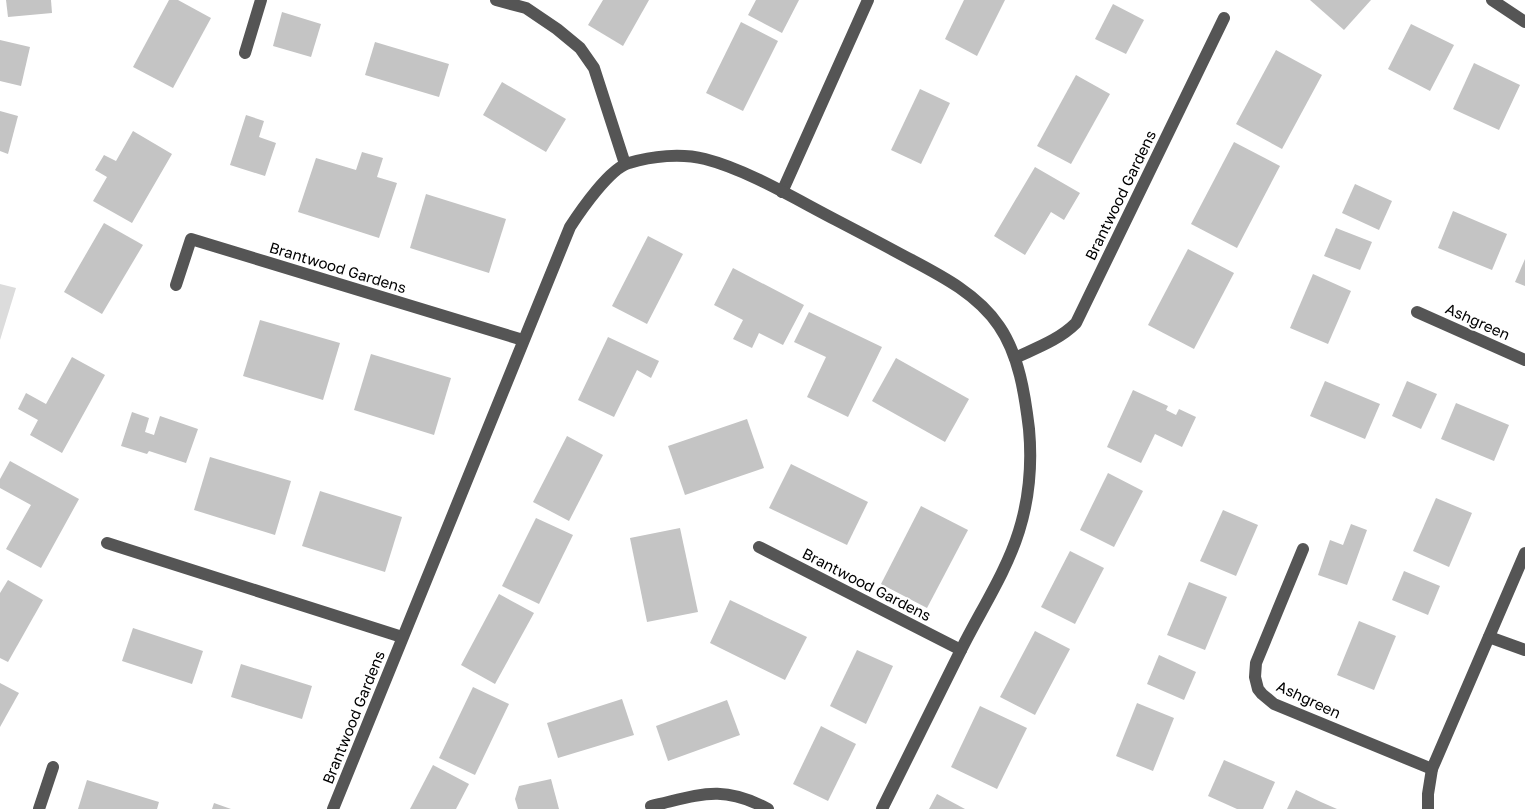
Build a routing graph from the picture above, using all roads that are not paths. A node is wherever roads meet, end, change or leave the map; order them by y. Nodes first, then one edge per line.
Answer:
1 (262, 0) edge
2 (496, 0) edge
3 (868, 0) edge
4 (1492, 0) edge
5 (528, 4) edge
6 (1224, 18) dead end
7 (1525, 22) edge
8 (245, 53) dead end
9 (625, 164) junction
10 (782, 192) junction
11 (176, 285) dead end
12 (1417, 312) dead end
13 (523, 340) junction
14 (1015, 358) junction
15 (1525, 360) edge
16 (107, 543) dead end
17 (759, 547) dead end
18 (1303, 549) dead end
19 (1525, 553) edge
20 (402, 637) junction
21 (1489, 637) junction
22 (961, 650) junction
23 (1525, 650) edge
24 (53, 767) dead end
25 (1432, 769) junction
26 (651, 806) dead end
27 (39, 809) edge
28 (333, 809) edge
29 (768, 809) edge
30 (882, 809) edge
31 (1428, 809) edge

1 - 8 street
2 - 5 street
3 - 10 street
4 - 7 street
5 - 9 street
6 - 14 street, Brantwood Gardens
9 - 10 street, Brantwood Gardens
9 - 13 street, Brantwood Gardens
10 - 14 street, Brantwood Gardens
11 - 13 street, Brantwood Gardens
12 - 15 street, Ashgreen
13 - 20 street, Brantwood Gardens
14 - 22 street, Brantwood Gardens
16 - 20 street, Brantwood Gardens
17 - 22 street, Brantwood Gardens
18 - 25 street, Ashgreen
19 - 21 street
20 - 28 street, Brantwood Gardens
21 - 23 street
21 - 25 street
22 - 30 street, Brantwood Gardens
24 - 27 street
25 - 31 street
26 - 29 street

